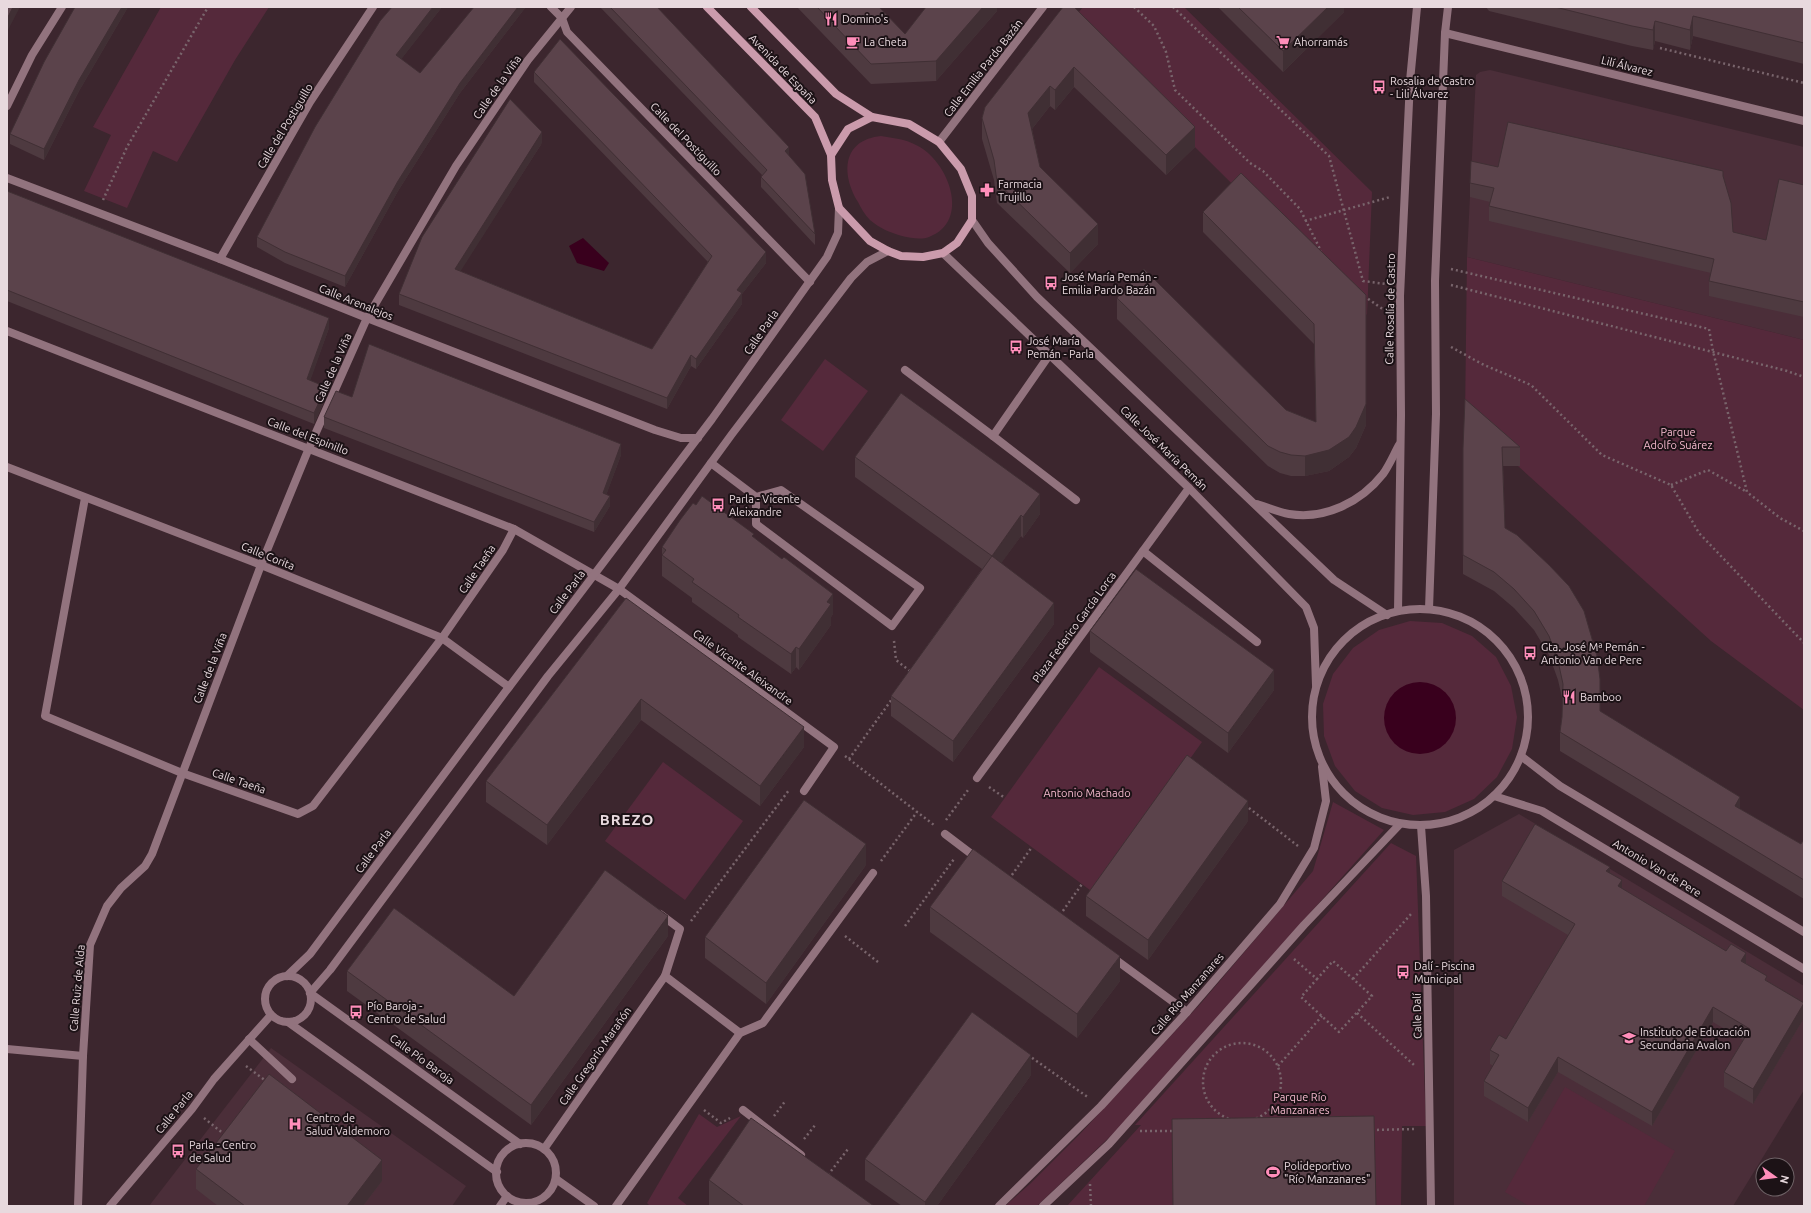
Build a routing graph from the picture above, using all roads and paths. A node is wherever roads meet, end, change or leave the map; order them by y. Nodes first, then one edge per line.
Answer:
1 (62, 7) edge
2 (208, 7) edge
3 (373, 7) edge
4 (551, 7) edge
5 (571, 7) edge
6 (707, 7) edge
7 (751, 7) edge
8 (1043, 7) edge
9 (1134, 7) edge
10 (1173, 7) edge
11 (1417, 7) edge
12 (1448, 7) edge
13 (562, 18) junction
14 (1445, 33) junction
15 (1660, 48) dead end
16 (1804, 83) edge
17 (7, 106) edge
18 (872, 117) junction
19 (1804, 121) edge
20 (939, 142) junction
21 (831, 155) junction
22 (7, 178) edge
23 (1404, 194) junction
24 (840, 208) junction
25 (1344, 209) junction
26 (98, 213) junction
27 (972, 220) junction
28 (1305, 221) junction
29 (888, 251) junction
30 (943, 253) junction
31 (1323, 256) edge
32 (220, 259) junction
33 (1435, 265) junction
34 (1434, 281) junction
35 (810, 282) junction
36 (1400, 285) junction
37 (1359, 293) edge
38 (367, 318) junction
39 (1400, 320) junction
40 (7, 331) edge
41 (1435, 339) junction
42 (1713, 351) junction
43 (1050, 354) junction
44 (905, 370) dead end
45 (1804, 378) edge
46 (993, 436) junction
47 (698, 438) junction
48 (1400, 442) junction
49 (309, 448) junction
50 (711, 463) junction
51 (7, 467) edge
52 (1671, 485) junction
53 (1189, 488) junction
54 (1747, 492) junction
55 (756, 497) junction
56 (85, 498) junction
57 (1076, 500) dead end
58 (1254, 504) junction
59 (514, 528) junction
60 (1804, 531) edge
61 (1143, 551) junction
62 (260, 565) junction
63 (594, 575) junction
64 (619, 589) junction
65 (1429, 609) junction
66 (1398, 611) junction
67 (1387, 615) junction
68 (892, 626) junction
69 (442, 638) junction
70 (1257, 642) dead end
71 (1804, 643) edge
72 (907, 677) edge
73 (509, 687) junction
74 (1316, 687) junction
75 (894, 696) edge
76 (834, 747) junction
77 (1521, 756) junction
78 (849, 759) junction
79 (1321, 762) junction
80 (182, 773) junction
81 (977, 778) junction
82 (790, 789) dead end
83 (804, 791) dead end
84 (1494, 796) junction
85 (1004, 798) dead end
86 (1243, 804) edge
87 (916, 812) junction
88 (1400, 824) junction
89 (1421, 826) junction
90 (942, 832) junction
91 (962, 847) junction
92 (1032, 847) dead end
93 (1310, 855) junction
94 (985, 864) edge
95 (873, 873) joint
96 (1008, 881) edge
97 (1082, 884) dead end
98 (1426, 896) junction
99 (651, 907) edge
100 (1058, 918) edge
101 (905, 926) dead end
102 (833, 927) junction
103 (1804, 932) edge
104 (675, 942) junction
105 (1283, 949) junction
106 (1103, 951) edge
107 (878, 962) dead end
108 (1804, 969) edge
109 (287, 976) junction
110 (665, 976) junction
111 (1354, 979) junction
112 (1317, 980) junction
113 (310, 994) junction
114 (1187, 1012) junction
115 (1357, 1013) junction
116 (271, 1015) junction
117 (1322, 1016) junction
118 (288, 1022) junction
119 (740, 1033) junction
120 (249, 1039) junction
121 (7, 1049) edge
122 (1024, 1052) edge
123 (83, 1056) junction
124 (234, 1057) junction
125 (1278, 1066) junction
126 (1429, 1078) junction
127 (292, 1079) dead end
128 (270, 1084) edge
129 (692, 1100) junction
130 (786, 1100) dead end
131 (1101, 1106) junction
132 (192, 1109) junction
133 (743, 1110) joint
134 (1243, 1121) junction
135 (816, 1124) dead end
136 (1243, 1126) edge
137 (765, 1127) junction
138 (1430, 1129) junction
139 (1367, 1130) edge
140 (1121, 1131) junction
141 (1182, 1131) edge
142 (229, 1138) edge
143 (520, 1144) junction
144 (544, 1149) junction
145 (848, 1149) dead end
146 (796, 1150) junction
147 (806, 1158) edge
148 (497, 1172) junction
149 (828, 1175) edge
150 (556, 1179) junction
151 (507, 1196) junction
152 (539, 1204) edge
153 (78, 1206) edge
154 (110, 1206) edge
155 (500, 1206) edge
156 (594, 1206) edge
157 (616, 1206) edge
158 (999, 1206) edge
159 (1044, 1206) edge
160 (1431, 1206) edge

1 - 17 street
2 - 26 path
3 - 32 street, Calle del Postiguillo
4 - 13 street, Calle del Postiguillo
5 - 13 street, Calle de la Viña
6 - 21 street, Avenida de España
7 - 18 street, Avenida de España
8 - 20 street, Calle Emilia Pardo Bazán
9 - 28 path
10 - 25 path
11 - 23 street, Calle Rosalía de Castro
12 - 14 street
13 - 35 street, Calle del Postiguillo
13 - 38 street, Calle de la Viña
14 - 19 street, Lilí Álvarez
14 - 33 street
15 - 16 path
18 - 20 street
18 - 21 street
20 - 27 street
21 - 24 street
22 - 26 street, Calle Arenalejos
23 - 25 path
23 - 36 street, Calle Rosalía de Castro
24 - 29 street
24 - 35 street, Calle Parla
25 - 28 path
25 - 36 path
26 - 32 street, Calle Arenalejos
27 - 30 street
27 - 58 street, Calle José María Pemán
28 - 31 path
29 - 30 street
29 - 50 street
30 - 43 street, Calle José María Pemán
32 - 38 street, Calle Arenalejos
33 - 34 street
33 - 42 path
34 - 41 street
34 - 42 path
35 - 47 street, Calle Parla
36 - 39 street, Calle Rosalía de Castro
37 - 39 path
38 - 47 street, Calle Arenalejos
38 - 49 street, Calle de la Viña
39 - 48 street, Calle Rosalía de Castro
40 - 49 street, Calle del Espinillo
41 - 52 path
41 - 65 street
42 - 45 path
42 - 54 path
43 - 46 street
43 - 53 street, Calle José María Pemán
44 - 46 street
46 - 57 street
47 - 63 street, Calle Parla
48 - 58 street
48 - 66 street, Calle Rosalía de Castro
49 - 59 street, Calle del Espinillo
49 - 62 street, Calle de la Viña
50 - 55 street
50 - 64 street
51 - 56 street, Calle Corita
52 - 54 path
52 - 71 path
53 - 61 street, Plaza Federico García Lorca
53 - 74 street, Calle José María Pemán
54 - 60 path
55 - 68 street
55 - 68 street
56 - 62 street, Calle Corita
56 - 80 street, Calle Taeña
58 - 67 street, Calle José María Pemán
59 - 63 street, Calle del Espinillo
59 - 69 street, Calle Taeña
61 - 70 street
61 - 81 street, Plaza Federico García Lorca
62 - 69 street, Calle Corita
62 - 80 street, Calle de la Viña
63 - 64 street, Calle Vicente Aleixandre
63 - 73 street, Calle Parla
64 - 76 street, Calle Vicente Aleixandre
64 - 113 street
65 - 66 street
65 - 77 street
66 - 67 street
67 - 74 street
68 - 72 path
69 - 73 street, Calle Corita
69 - 80 street, Calle Taeña
73 - 109 street, Calle Parla
74 - 79 street
75 - 78 path
76 - 78 path
76 - 83 street
77 - 84 street
77 - 103 street, Antonio Van de Pere
78 - 87 path
79 - 88 street
79 - 93 street, Calle Río Manzanares
80 - 123 street, Calle Ruiz de Alda
81 - 85 path
81 - 90 path
82 - 104 path
84 - 89 street
84 - 108 street, Antonio Van de Pere
86 - 93 path
87 - 90 path
87 - 95 path
88 - 89 street
88 - 105 street
89 - 98 street, Calle Dalí
90 - 91 street
91 - 94 street
91 - 101 path
92 - 96 path
93 - 114 street, Calle Río Manzanares
95 - 102 street
97 - 100 path
98 - 111 path
98 - 126 street, Calle Dalí
99 - 104 street, Calle Gregorio Marañón
102 - 107 path
102 - 119 street
104 - 110 street, Calle Gregorio Marañón
105 - 112 path
105 - 140 street
106 - 114 street
109 - 113 street
109 - 116 street
110 - 119 street
110 - 144 street, Calle Gregorio Marañón
111 - 112 path
111 - 115 path
112 - 117 path
113 - 118 street
113 - 143 street, Calle Pío Baroja
114 - 131 street, Calle Río Manzanares
115 - 117 path
115 - 126 path
116 - 118 street
116 - 120 street, Calle Parla
117 - 125 path
118 - 148 street
119 - 129 street
120 - 124 street, Calle Parla
120 - 127 street
121 - 123 street
122 - 131 path
123 - 153 street, Calle Ruiz de Alda
124 - 128 path
124 - 132 street, Calle Parla
125 - 134 path
125 - 134 path
126 - 138 street, Calle Dalí
129 - 133 path
129 - 157 street
130 - 137 path
131 - 158 street, Calle Río Manzanares
132 - 142 path
132 - 154 street, Calle Parla
133 - 137 street
134 - 136 path
135 - 146 path
137 - 146 street
138 - 139 path
138 - 160 street, Calle Dalí
140 - 141 path
140 - 159 street
143 - 144 street
143 - 148 street
144 - 150 street
145 - 149 path
146 - 147 street
148 - 151 street
150 - 152 street
150 - 156 street
151 - 152 street
151 - 155 street

